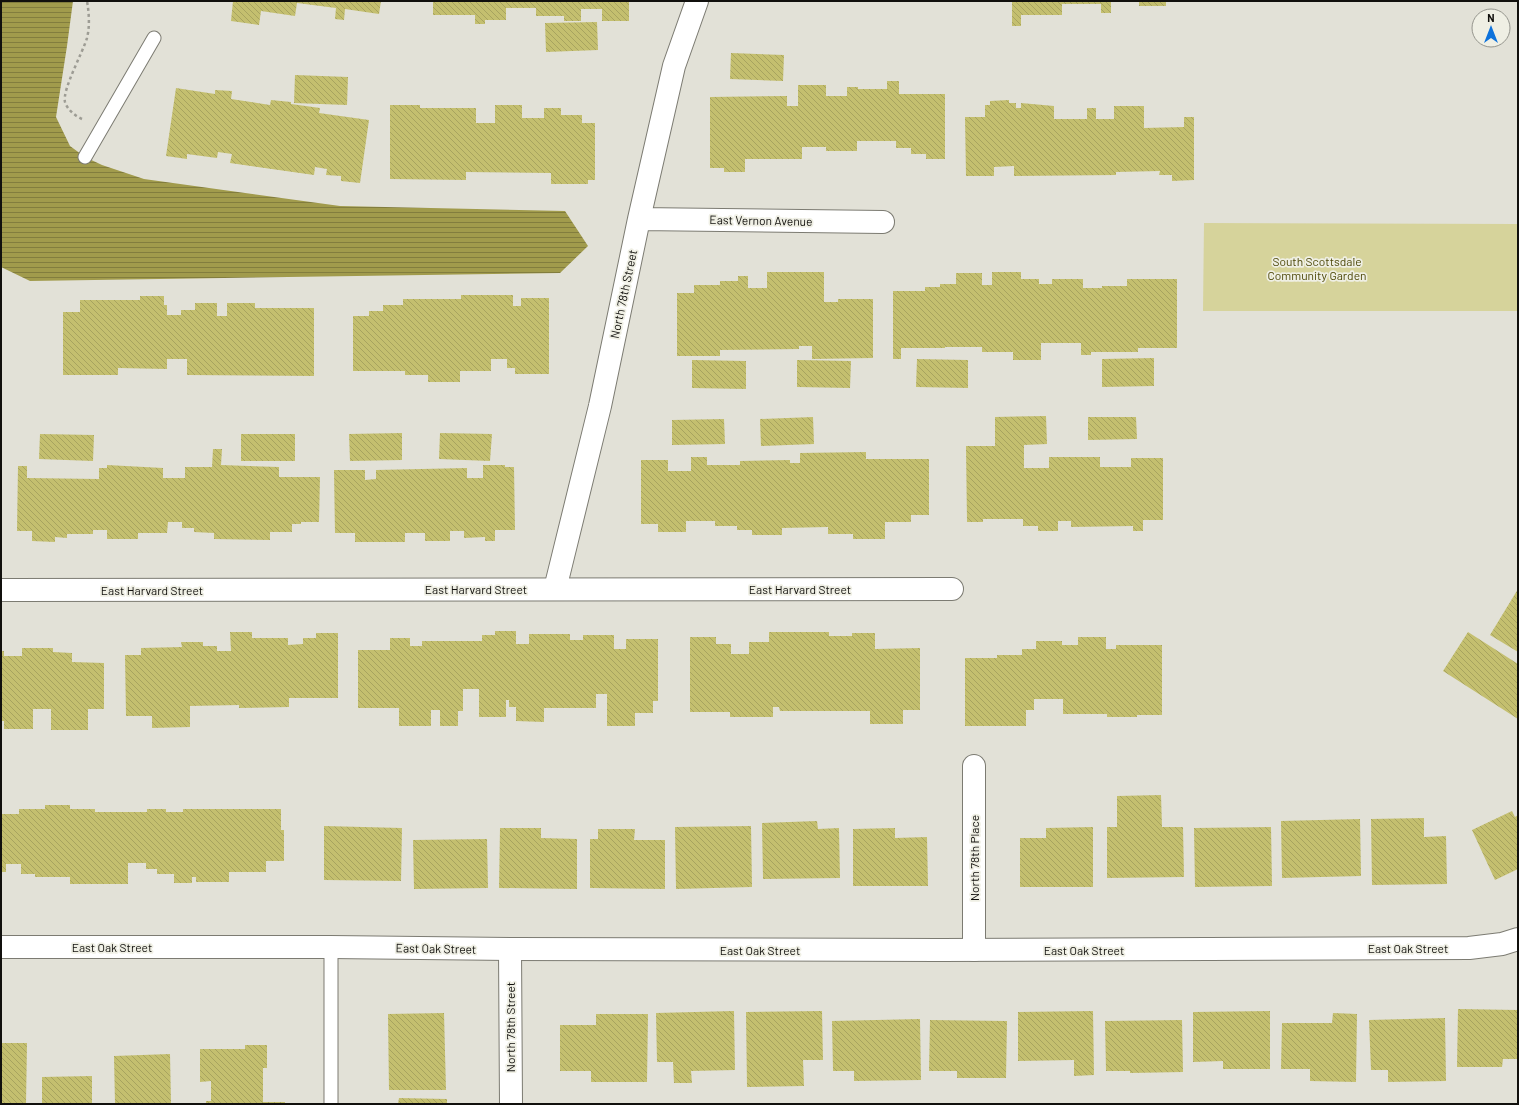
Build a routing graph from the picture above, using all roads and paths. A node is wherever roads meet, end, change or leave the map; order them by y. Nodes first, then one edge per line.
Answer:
1 (87, 1) edge
2 (697, 1) edge
3 (154, 38) dead end
4 (102, 129) junction
5 (85, 157) dead end
6 (639, 219) junction
7 (883, 222) dead end
8 (556, 589) junction
9 (952, 589) dead end
10 (1, 590) edge
11 (974, 766) dead end
12 (1518, 939) edge
13 (1, 947) edge
14 (331, 947) junction
15 (510, 949) junction
16 (974, 950) junction
17 (331, 1104) edge
18 (510, 1104) edge

1 - 4 path
2 - 6 street, North 78th Street
3 - 4 lane
4 - 5 lane
6 - 7 street, East Vernon Avenue
6 - 8 street, North 78th Street
8 - 9 street, East Harvard Street
8 - 10 street, East Harvard Street
11 - 16 street, North 78th Place
12 - 16 street, East Oak Street
13 - 14 street, East Oak Street
14 - 15 street, East Oak Street
14 - 17 lane
15 - 16 street, East Oak Street
15 - 18 street, North 78th Street

